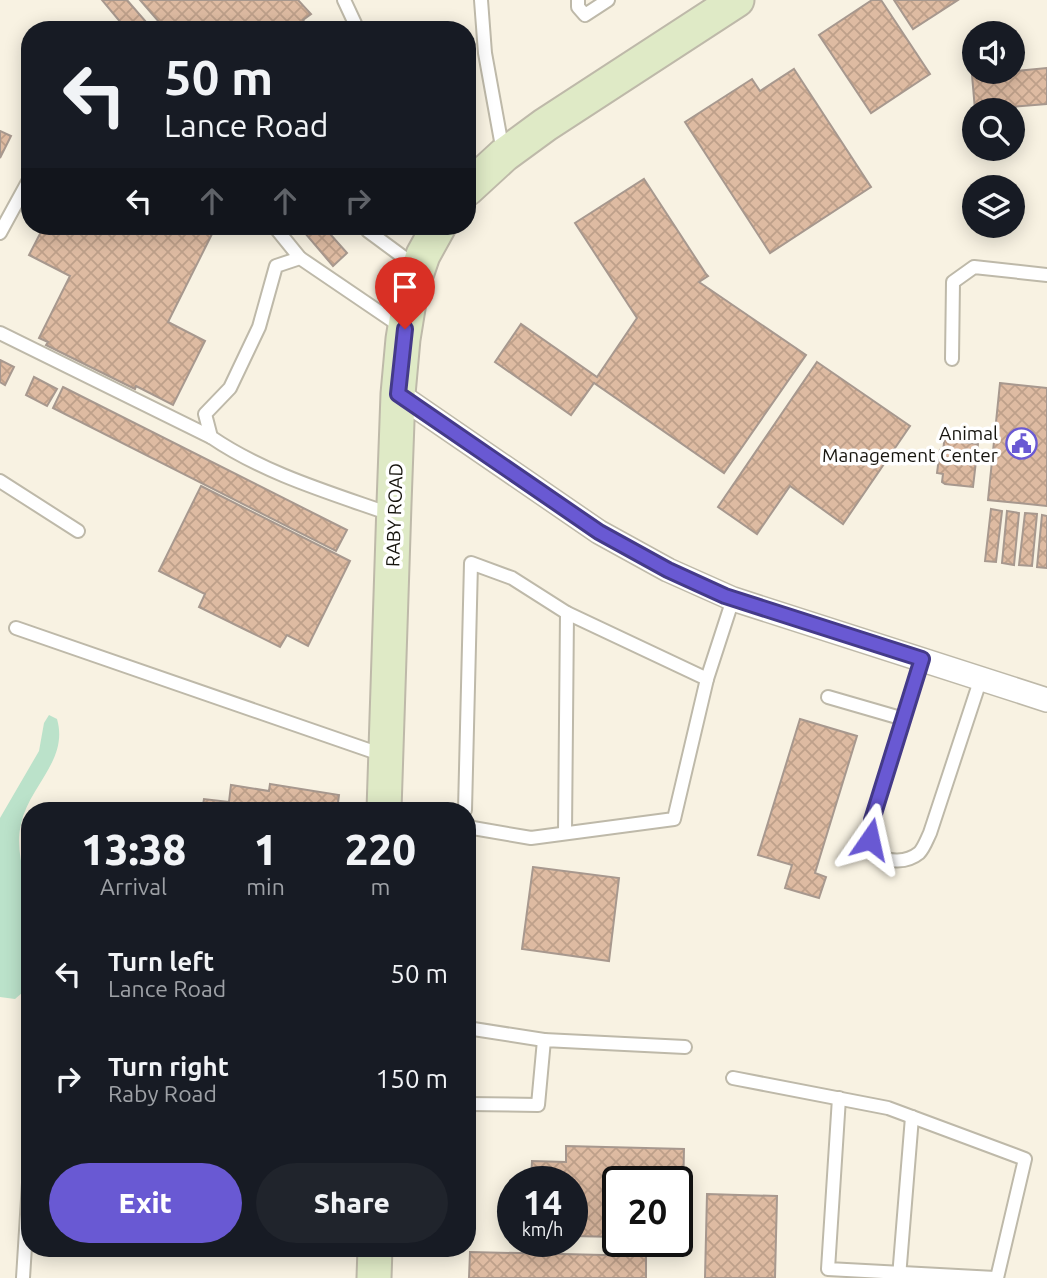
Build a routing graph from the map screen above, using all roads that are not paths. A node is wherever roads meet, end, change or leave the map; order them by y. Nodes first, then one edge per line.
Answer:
1 (344, 0) edge
2 (481, 0) edge
3 (578, 0) edge
4 (608, 0) edge
5 (737, 0) edge
6 (354, 21) edge
7 (504, 155) junction
8 (476, 181) edge
9 (21, 194) edge
10 (0, 233) edge
11 (281, 235) edge
12 (374, 235) edge
13 (435, 235) edge
14 (300, 258) junction
15 (419, 268) junction
16 (1047, 275) edge
17 (405, 329) junction
18 (0, 334) edge
19 (952, 359) dead end
20 (398, 394) junction
21 (211, 437) junction
22 (0, 481) edge
23 (393, 515) junction
24 (78, 531) dead end
25 (733, 599) junction
26 (567, 613) junction
27 (16, 628) dead end
28 (922, 659) junction
29 (981, 678) junction
30 (707, 679) junction
31 (828, 697) dead end
32 (1047, 700) edge
33 (904, 719) junction
34 (387, 756) junction
35 (384, 802) edge
36 (465, 802) edge
37 (476, 829) edge
38 (565, 832) junction
39 (476, 1029) edge
40 (544, 1040) junction
41 (685, 1047) dead end
42 (733, 1078) dead end
43 (839, 1098) junction
44 (476, 1104) edge
45 (912, 1117) junction
46 (24, 1257) edge
47 (375, 1257) edge
48 (899, 1275) edge
49 (23, 1278) edge
50 (374, 1278) edge
51 (996, 1278) edge

1 - 6 lane
2 - 7 lane
3 - 4 lane
5 - 7 street
7 - 8 street
9 - 10 lane
11 - 14 lane
12 - 15 lane
13 - 15 street, RABY ROAD
14 - 17 lane
14 - 21 lane
15 - 17 street, RABY ROAD
16 - 19 lane
17 - 20 street, RABY ROAD
18 - 21 lane
20 - 23 street, RABY ROAD
20 - 25 street
21 - 23 lane
22 - 24 lane
23 - 34 street, RABY ROAD
25 - 28 street
25 - 30 lane
26 - 30 lane
26 - 36 lane
26 - 38 lane
27 - 34 lane
28 - 29 street
28 - 33 lane
29 - 32 street
29 - 33 lane
30 - 38 lane
31 - 33 lane
34 - 35 street, RABY ROAD
37 - 38 lane
39 - 40 lane
40 - 41 lane
40 - 44 lane
42 - 43 lane
43 - 45 lane
43 - 48 lane
45 - 48 lane
45 - 51 lane
46 - 49 lane
47 - 50 street
48 - 51 lane

